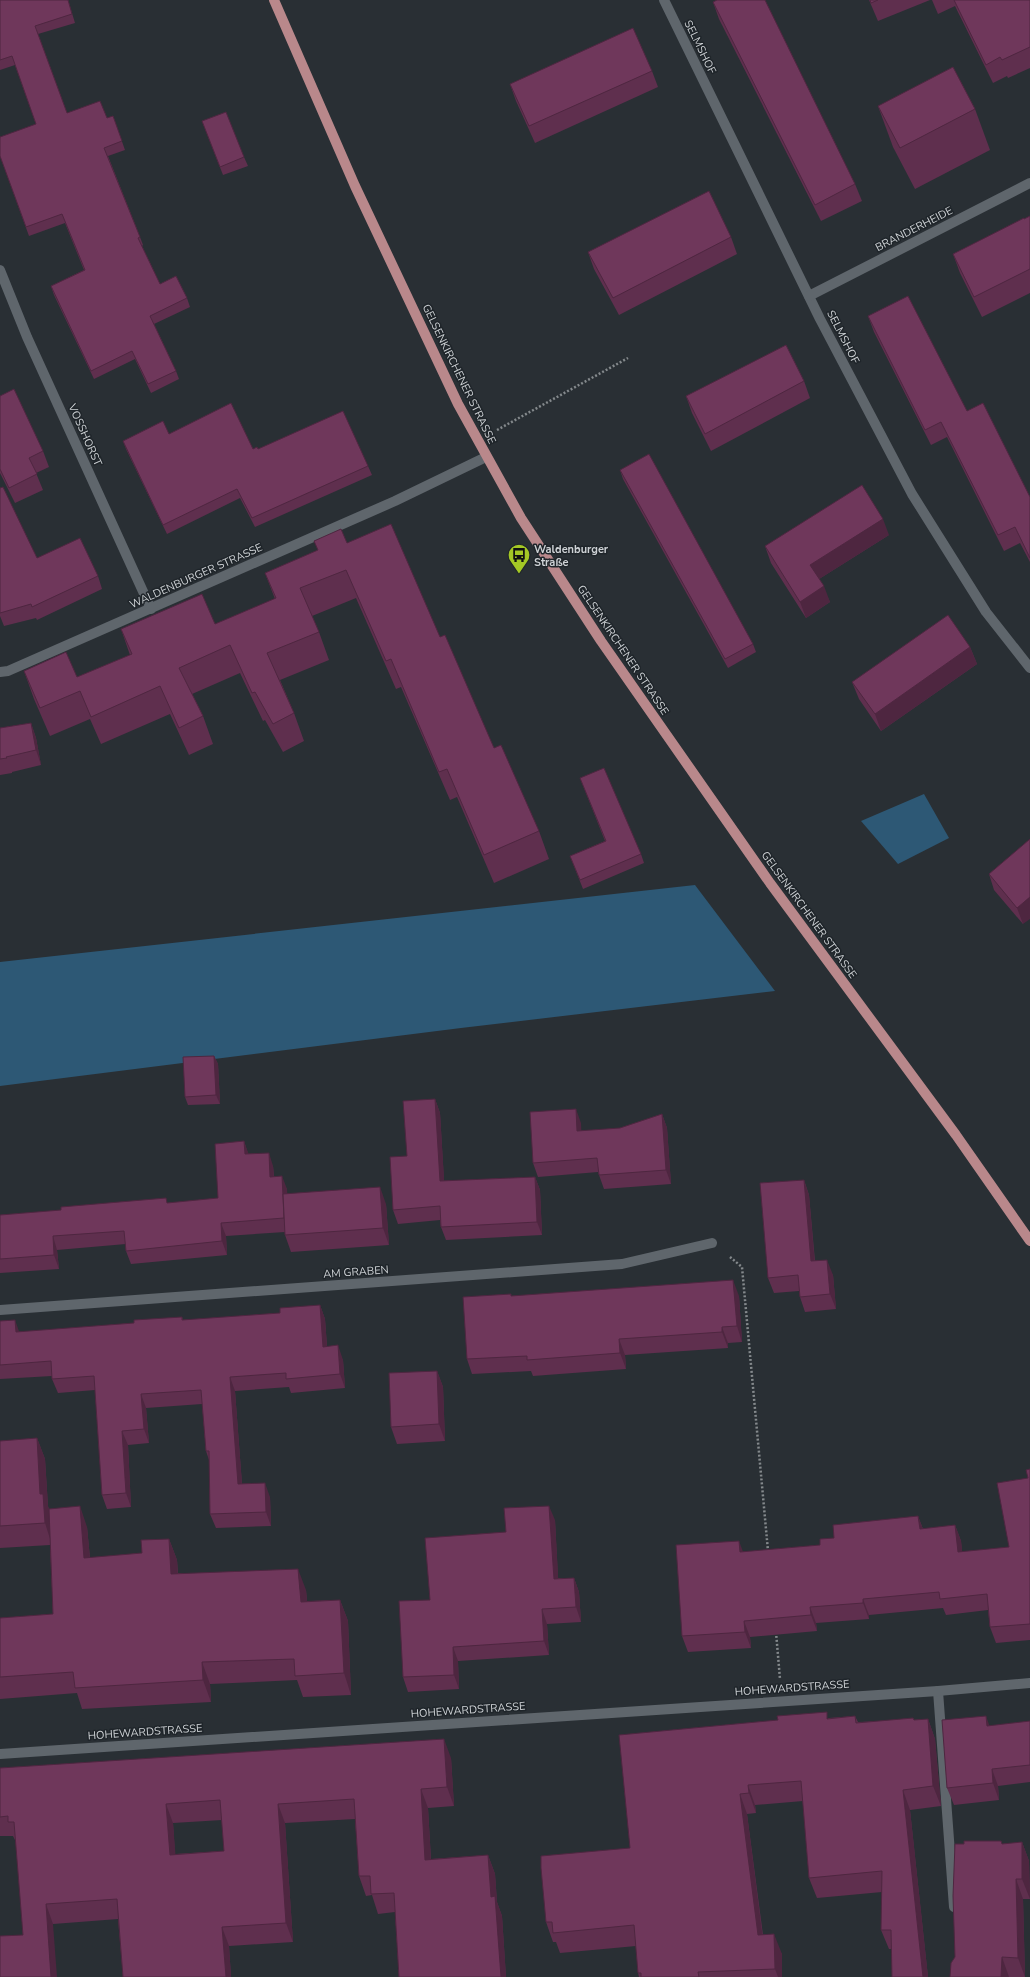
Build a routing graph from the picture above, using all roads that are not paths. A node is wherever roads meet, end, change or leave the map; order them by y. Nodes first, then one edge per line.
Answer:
1 (274, 0) edge
2 (664, 0) edge
3 (1030, 183) edge
4 (0, 270) edge
5 (809, 296) junction
6 (486, 457) junction
7 (151, 609) junction
8 (1030, 668) edge
9 (0, 672) edge
10 (1030, 1241) edge
11 (712, 1243) road end
12 (0, 1310) edge
13 (1030, 1683) edge
14 (938, 1691) junction
15 (0, 1754) edge
16 (954, 1914) edge

1 - 6 main road, GELSENKIRCHENER STRASSE
2 - 5 street, SELMSHOF
3 - 5 street, BRANDERHEIDE
4 - 7 street, VOSSHORST
5 - 8 street, SELMSHOF
6 - 7 street, WALDENBURGER STRASSE
6 - 10 main road, GELSENKIRCHENER STRASSE
7 - 9 street, WALDENBURGER STRASSE
11 - 12 street, AM GRABEN
13 - 14 street, HOHEWARDSTRASSE
14 - 15 street, HOHEWARDSTRASSE
14 - 16 street

